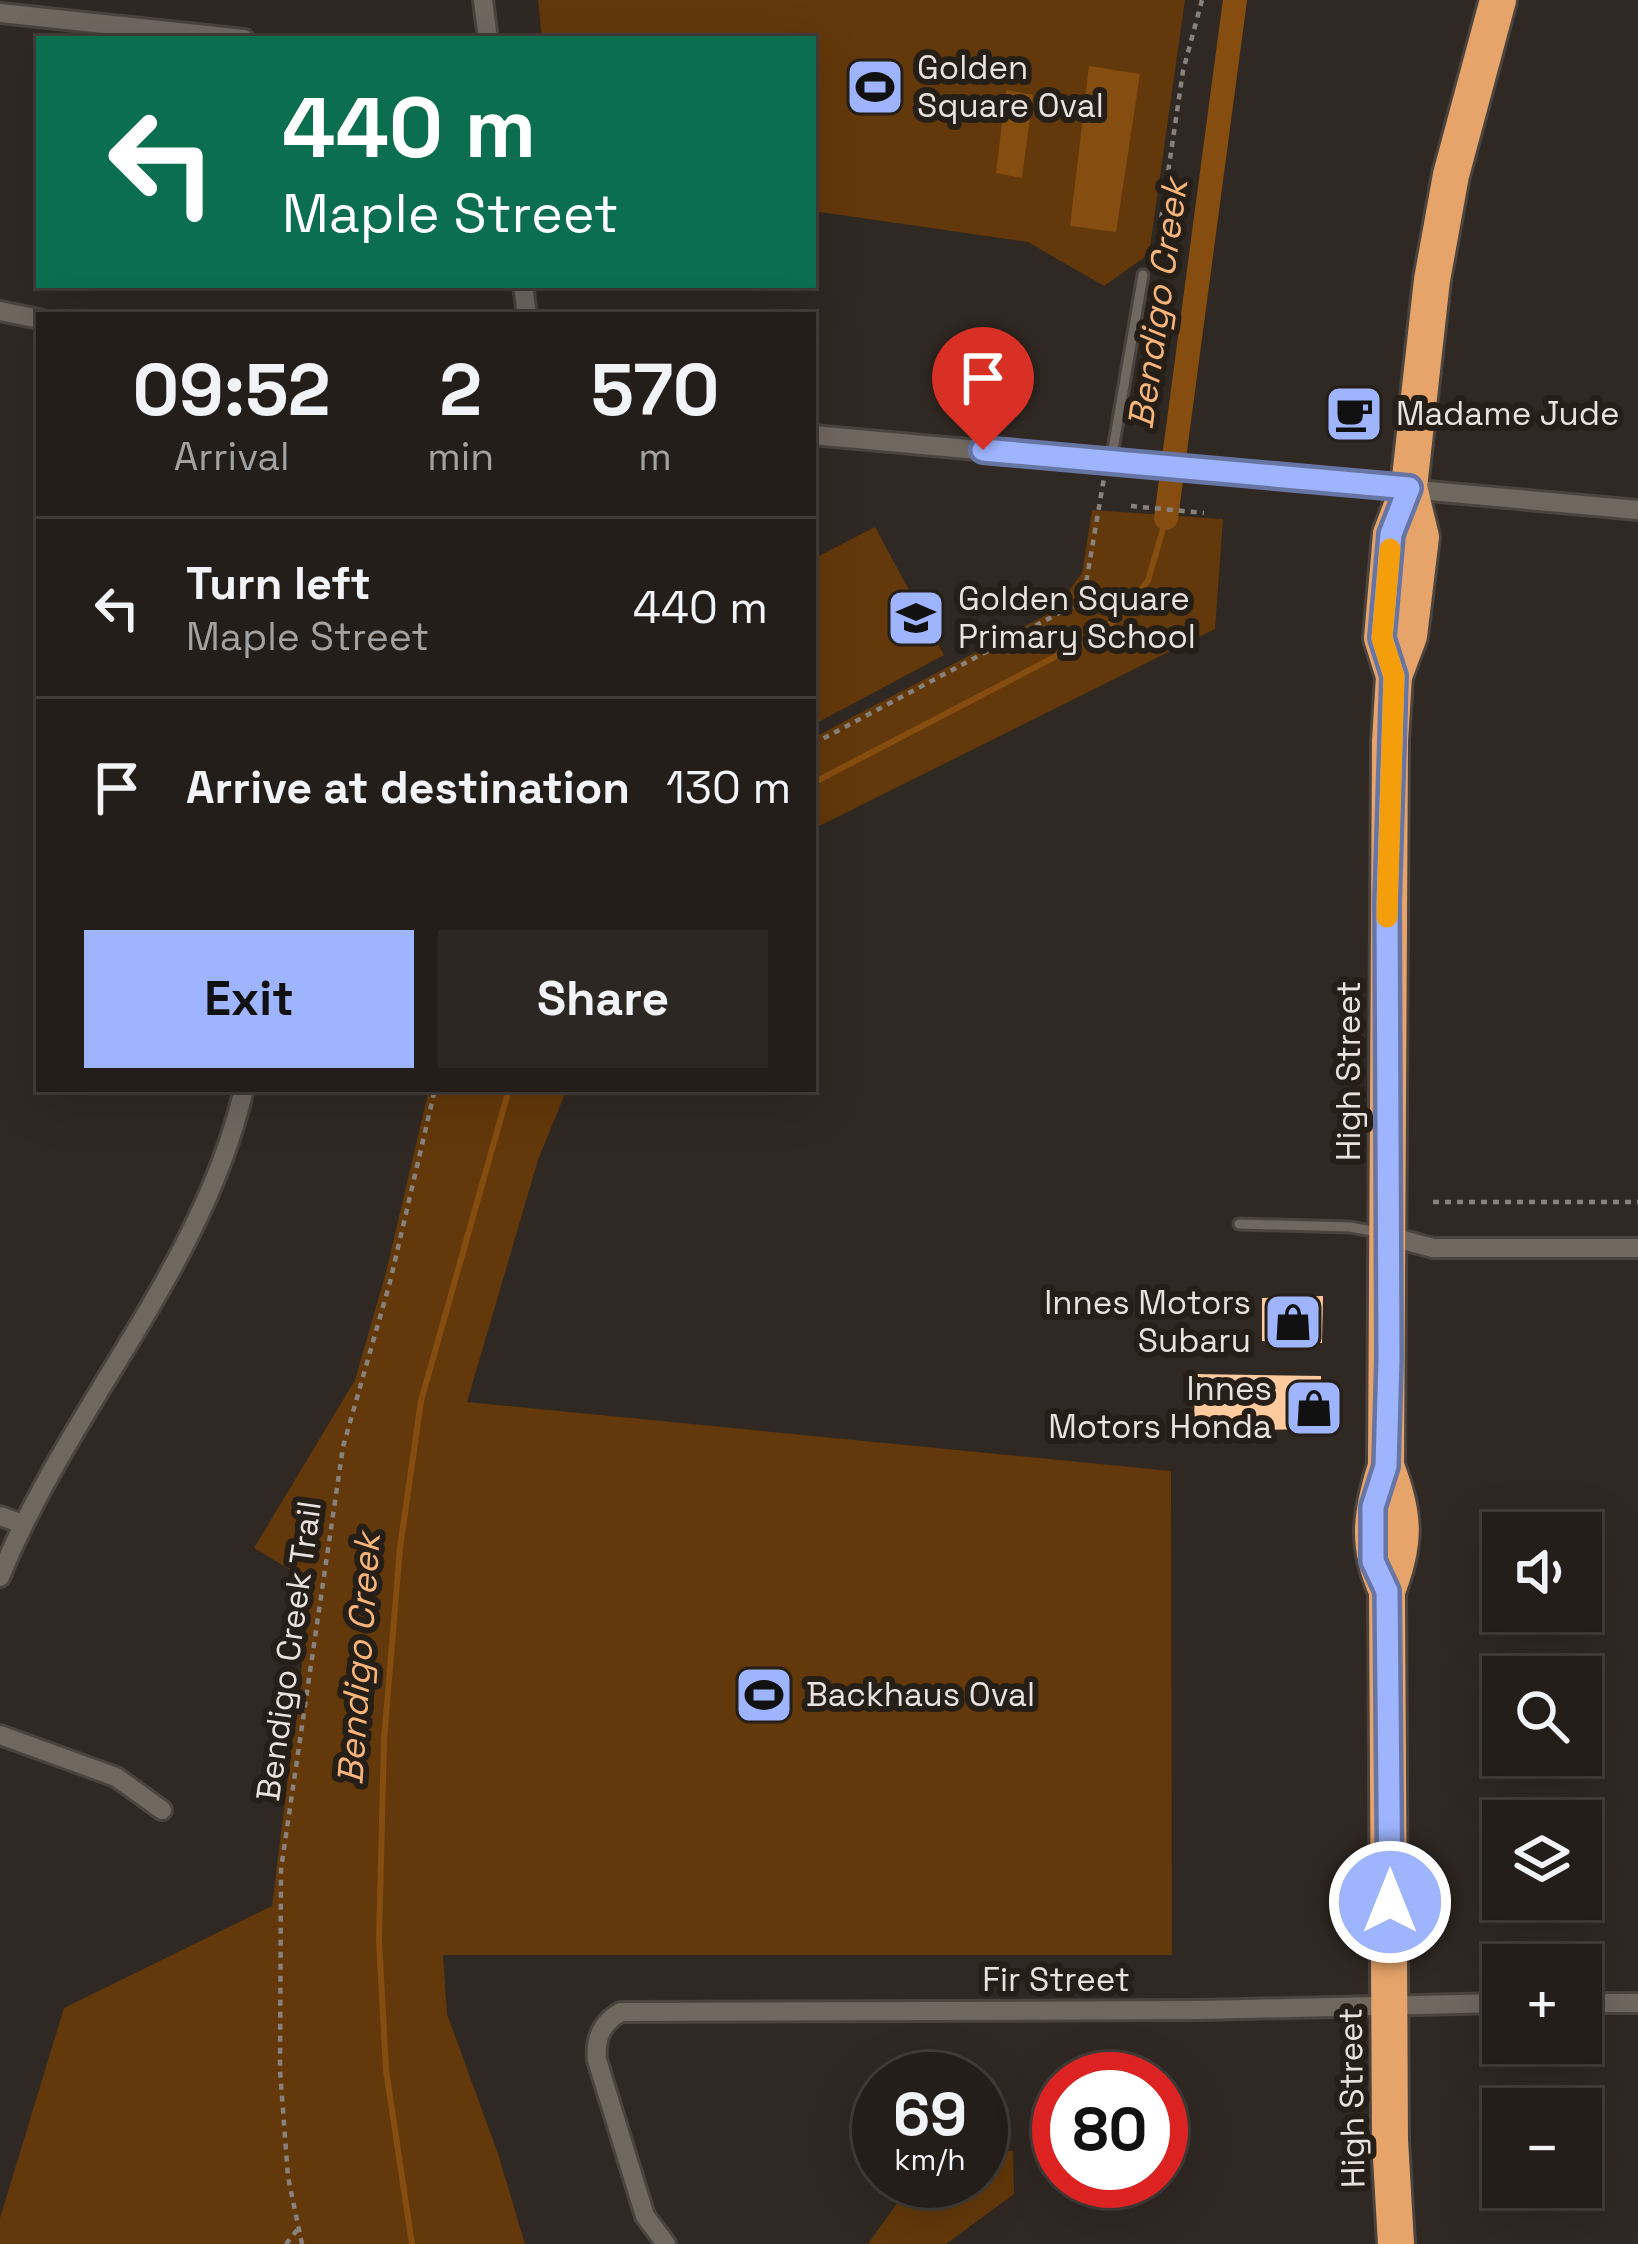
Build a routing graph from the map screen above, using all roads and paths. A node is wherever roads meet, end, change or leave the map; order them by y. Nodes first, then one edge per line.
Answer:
1 (483, 0) edge
2 (1202, 0) edge
3 (1498, 0) edge
4 (0, 13) edge
5 (216, 36) edge
6 (488, 36) edge
7 (1143, 275) joint
8 (0, 310) edge
9 (36, 319) edge
10 (816, 434) edge
11 (1111, 461) junction
12 (1409, 488) junction
13 (1131, 506) dead end
14 (1638, 510) edge
15 (1204, 513) dead end
16 (816, 742) edge
17 (243, 1092) edge
18 (434, 1092) edge
19 (1432, 1202) dead end
20 (1638, 1202) edge
21 (1239, 1224) dead end
22 (1388, 1236) junction
23 (1638, 1248) edge
24 (0, 1516) edge
25 (23, 1524) junction
26 (0, 1576) edge
27 (0, 1735) edge
28 (162, 1810) dead end
29 (1482, 2003) edge
30 (1602, 2003) edge
31 (1638, 2003) edge
32 (1389, 2004) junction
33 (297, 2230) junction
34 (286, 2244) edge
35 (302, 2244) edge
36 (666, 2244) edge
37 (1396, 2244) edge

1 - 6 street
2 - 7 path
3 - 12 highway, High Street
4 - 5 street
7 - 11 lane
8 - 9 street
10 - 11 street
11 - 12 street
11 - 16 path
12 - 14 street
12 - 22 highway, High Street
13 - 15 path
17 - 25 street
18 - 33 path, Bendigo Creek Trail
19 - 20 path
21 - 22 lane
22 - 23 street
22 - 32 highway, High Street
24 - 25 street
25 - 26 street
27 - 28 street
29 - 32 street, Fir Street
30 - 31 street
32 - 36 street, Fir Street
32 - 37 highway, High Street
33 - 34 path
33 - 35 path, Bendigo Creek Trail

